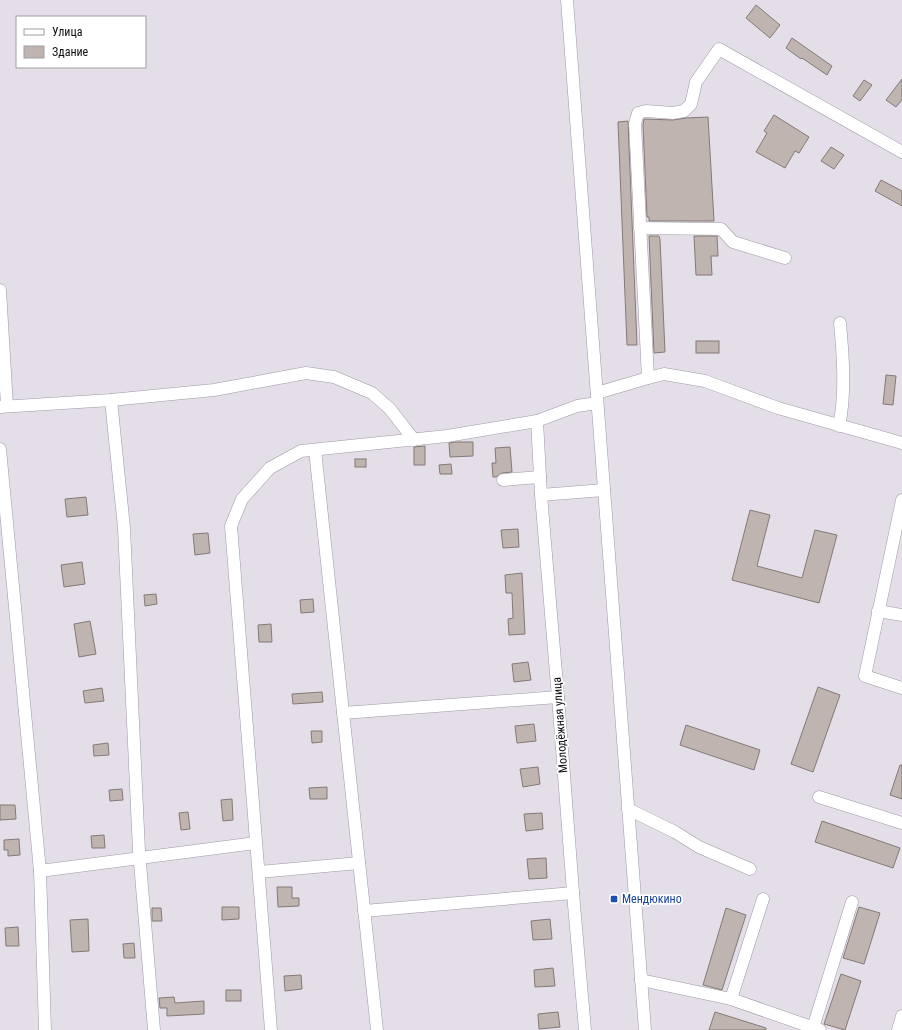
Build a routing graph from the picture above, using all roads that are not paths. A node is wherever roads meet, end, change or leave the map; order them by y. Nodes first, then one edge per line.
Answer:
1 (567, 0) edge
2 (902, 152) edge
3 (640, 228) junction
4 (784, 258) dead end
5 (0, 290) edge
6 (840, 323) dead end
7 (648, 378) junction
8 (597, 398) junction
9 (111, 400) junction
10 (4, 407) edge
11 (537, 421) junction
12 (839, 426) junction
13 (414, 440) junction
14 (902, 443) edge
15 (0, 449) edge
16 (315, 450) junction
17 (540, 477) junction
18 (503, 480) dead end
19 (604, 490) junction
20 (541, 495) junction
21 (902, 500) edge
22 (878, 611) junction
23 (902, 615) edge
24 (902, 688) edge
25 (558, 697) junction
26 (343, 713) junction
27 (819, 797) dead end
28 (628, 809) junction
29 (902, 823) edge
30 (256, 843) junction
31 (140, 858) junction
32 (359, 864) junction
33 (750, 869) dead end
34 (40, 871) junction
35 (258, 872) junction
36 (573, 893) junction
37 (763, 899) dead end
38 (852, 902) dead end
39 (364, 912) junction
40 (641, 980) junction
41 (731, 999) junction
42 (902, 1016) edge
43 (816, 1029) edge
44 (45, 1030) edge
45 (154, 1030) edge
46 (271, 1030) edge
47 (377, 1030) edge
48 (585, 1030) edge
49 (645, 1030) edge
50 (898, 1030) edge

1 - 8 street
2 - 3 street
3 - 4 street
3 - 7 street
5 - 10 street
6 - 12 street
7 - 8 street
7 - 12 street
8 - 11 street
8 - 19 street
9 - 10 street
9 - 13 street
9 - 31 street
11 - 13 street
11 - 17 street, Молодёжная улица
12 - 14 street
13 - 16 street
15 - 34 street
16 - 26 street
16 - 30 street
17 - 18 street
17 - 20 street, Молодёжная улица
19 - 20 street
19 - 28 street
20 - 25 street, Молодёжная улица
21 - 22 street
22 - 23 street
22 - 24 street
25 - 26 street
25 - 36 street, Молодёжная улица
26 - 32 street
27 - 29 street
28 - 33 street
28 - 40 street
30 - 31 street
30 - 35 street
31 - 34 street
31 - 45 street
32 - 35 street
32 - 39 street
34 - 44 street
35 - 46 street
36 - 39 street
36 - 48 street, Молодёжная улица
37 - 41 street
38 - 43 street
39 - 47 street
40 - 41 street
40 - 49 street
41 - 43 street
42 - 50 street

